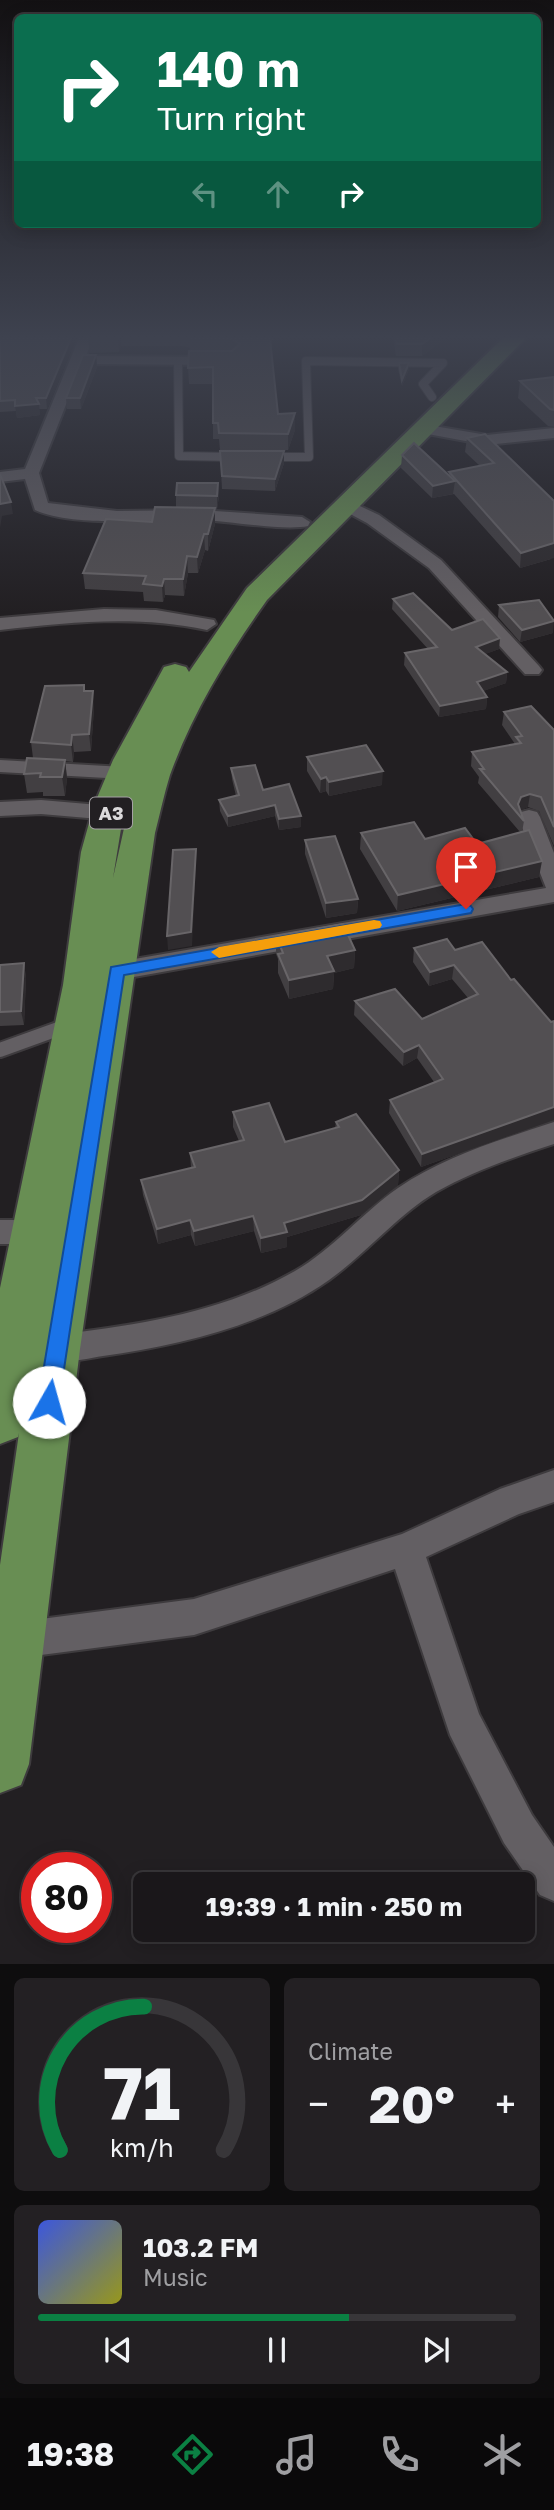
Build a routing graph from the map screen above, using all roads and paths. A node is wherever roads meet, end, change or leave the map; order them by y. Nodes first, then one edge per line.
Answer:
1 (49, 430) edge
2 (178, 430) edge
3 (308, 430) edge
4 (399, 430) edge
5 (412, 430) edge
6 (464, 430) edge
7 (554, 433) edge
8 (487, 440) junction
9 (244, 457) edge
10 (257, 457) edge
11 (506, 459) edge
12 (31, 473) junction
13 (0, 477) edge
14 (345, 505) junction
15 (302, 522) junction
16 (0, 624) edge
17 (207, 624) junction
18 (532, 670) dead end
19 (0, 766) edge
20 (124, 773) junction
21 (0, 809) edge
22 (111, 813) junction
23 (529, 817) dead end
24 (554, 883) edge
25 (554, 894) edge
26 (117, 971) junction
27 (76, 1022) junction
28 (0, 1051) edge
29 (554, 1133) edge
30 (17, 1232) edge
31 (55, 1349) junction
32 (0, 1421) edge
33 (554, 1486) edge
34 (406, 1549) junction
35 (18, 1640) junction
36 (0, 1764) edge
37 (554, 1881) edge

1 - 12 street
2 - 9 lane
3 - 10 lane
4 - 15 highway, A3
5 - 14 highway, A3
6 - 8 street
7 - 8 street
8 - 11 street
12 - 13 street
12 - 15 street
14 - 18 street
14 - 26 highway, A3
15 - 17 highway, A3
16 - 17 street
17 - 20 highway, A3
19 - 20 street
20 - 22 highway, A3
21 - 22 street
22 - 27 highway, A3
23 - 24 street
25 - 26 street
26 - 31 highway, A3
27 - 28 lane
27 - 30 highway, A3
29 - 31 street
30 - 32 highway, A3
31 - 35 highway, A3
33 - 34 street
34 - 35 street
34 - 37 street
35 - 36 highway, A3

